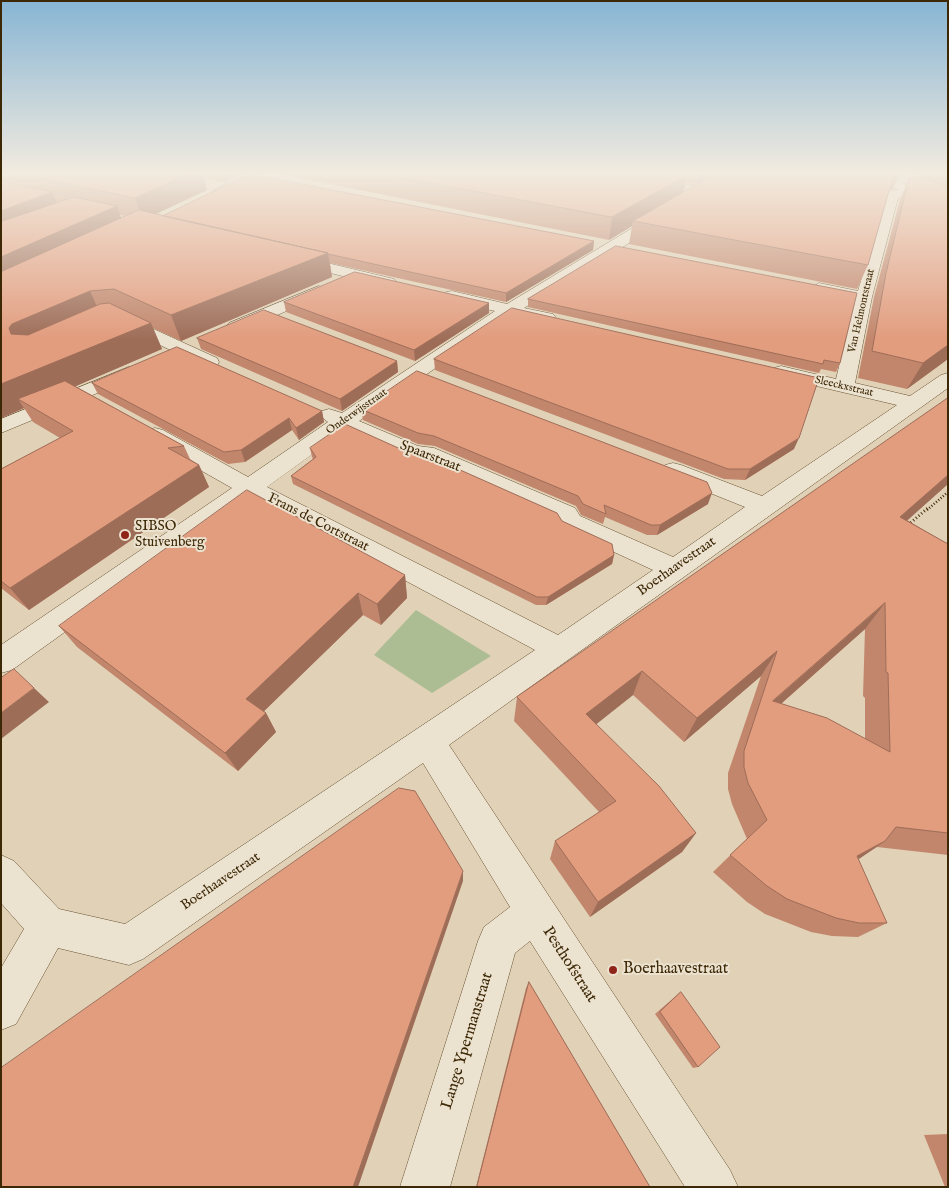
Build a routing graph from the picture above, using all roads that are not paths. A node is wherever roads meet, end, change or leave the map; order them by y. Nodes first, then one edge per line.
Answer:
1 (642, 228) edge
2 (883, 228) edge
3 (592, 243) edge
4 (612, 247) junction
5 (631, 250) edge
6 (280, 257) edge
7 (356, 274) junction
8 (404, 285) edge
9 (806, 285) edge
10 (433, 292) edge
11 (864, 297) junction
12 (510, 310) junction
13 (267, 313) junction
14 (108, 322) edge
15 (567, 323) edge
16 (295, 324) edge
17 (173, 353) junction
18 (147, 365) edge
19 (406, 367) junction
20 (768, 369) edge
21 (227, 370) edge
22 (948, 379) edge
23 (443, 381) edge
24 (844, 387) junction
25 (78, 394) junction
26 (916, 403) junction
27 (100, 405) edge
28 (308, 405) edge
29 (344, 421) junction
30 (1, 427) edge
31 (140, 427) edge
32 (655, 463) edge
33 (250, 488) junction
34 (765, 506) junction
35 (675, 569) junction
36 (559, 649) junction
37 (1, 661) edge
38 (428, 741) junction
39 (1, 874) edge
40 (535, 912) junction
41 (48, 926) junction
42 (1, 1009) edge
43 (425, 1187) edge
44 (713, 1187) edge

1 - 4 street, Onderwijsstraat
2 - 11 street, Van Helmontstraat
3 - 4 street
4 - 5 street
4 - 12 street, Onderwijsstraat
6 - 7 street
7 - 8 street
7 - 13 street
9 - 11 street
10 - 12 street
11 - 24 street, Van Helmontstraat
12 - 15 street
12 - 19 street, Onderwijsstraat
13 - 16 street
13 - 17 street
14 - 17 street
17 - 21 street
18 - 25 street
19 - 23 street
19 - 29 street, Onderwijsstraat
20 - 24 street, Sleeckxstraat
22 - 26 street, Boerhaavestraat
24 - 26 street, Sleeckxstraat
25 - 27 street
25 - 30 street
26 - 34 street, Boerhaavestraat
28 - 29 street, Spaarstraat
29 - 33 street, Onderwijsstraat
29 - 35 street, Spaarstraat
31 - 33 street, Frans de Cortstraat
32 - 34 street
33 - 36 street, Frans de Cortstraat
33 - 37 street, Onderwijsstraat
34 - 35 street, Boerhaavestraat
35 - 36 street, Boerhaavestraat
36 - 38 street, Boerhaavestraat
38 - 40 street, Pesthofstraat
38 - 41 street, Boerhaavestraat
39 - 41 street
40 - 43 street, Lange Ypermanstraat
40 - 44 street, Pesthofstraat
41 - 42 street

